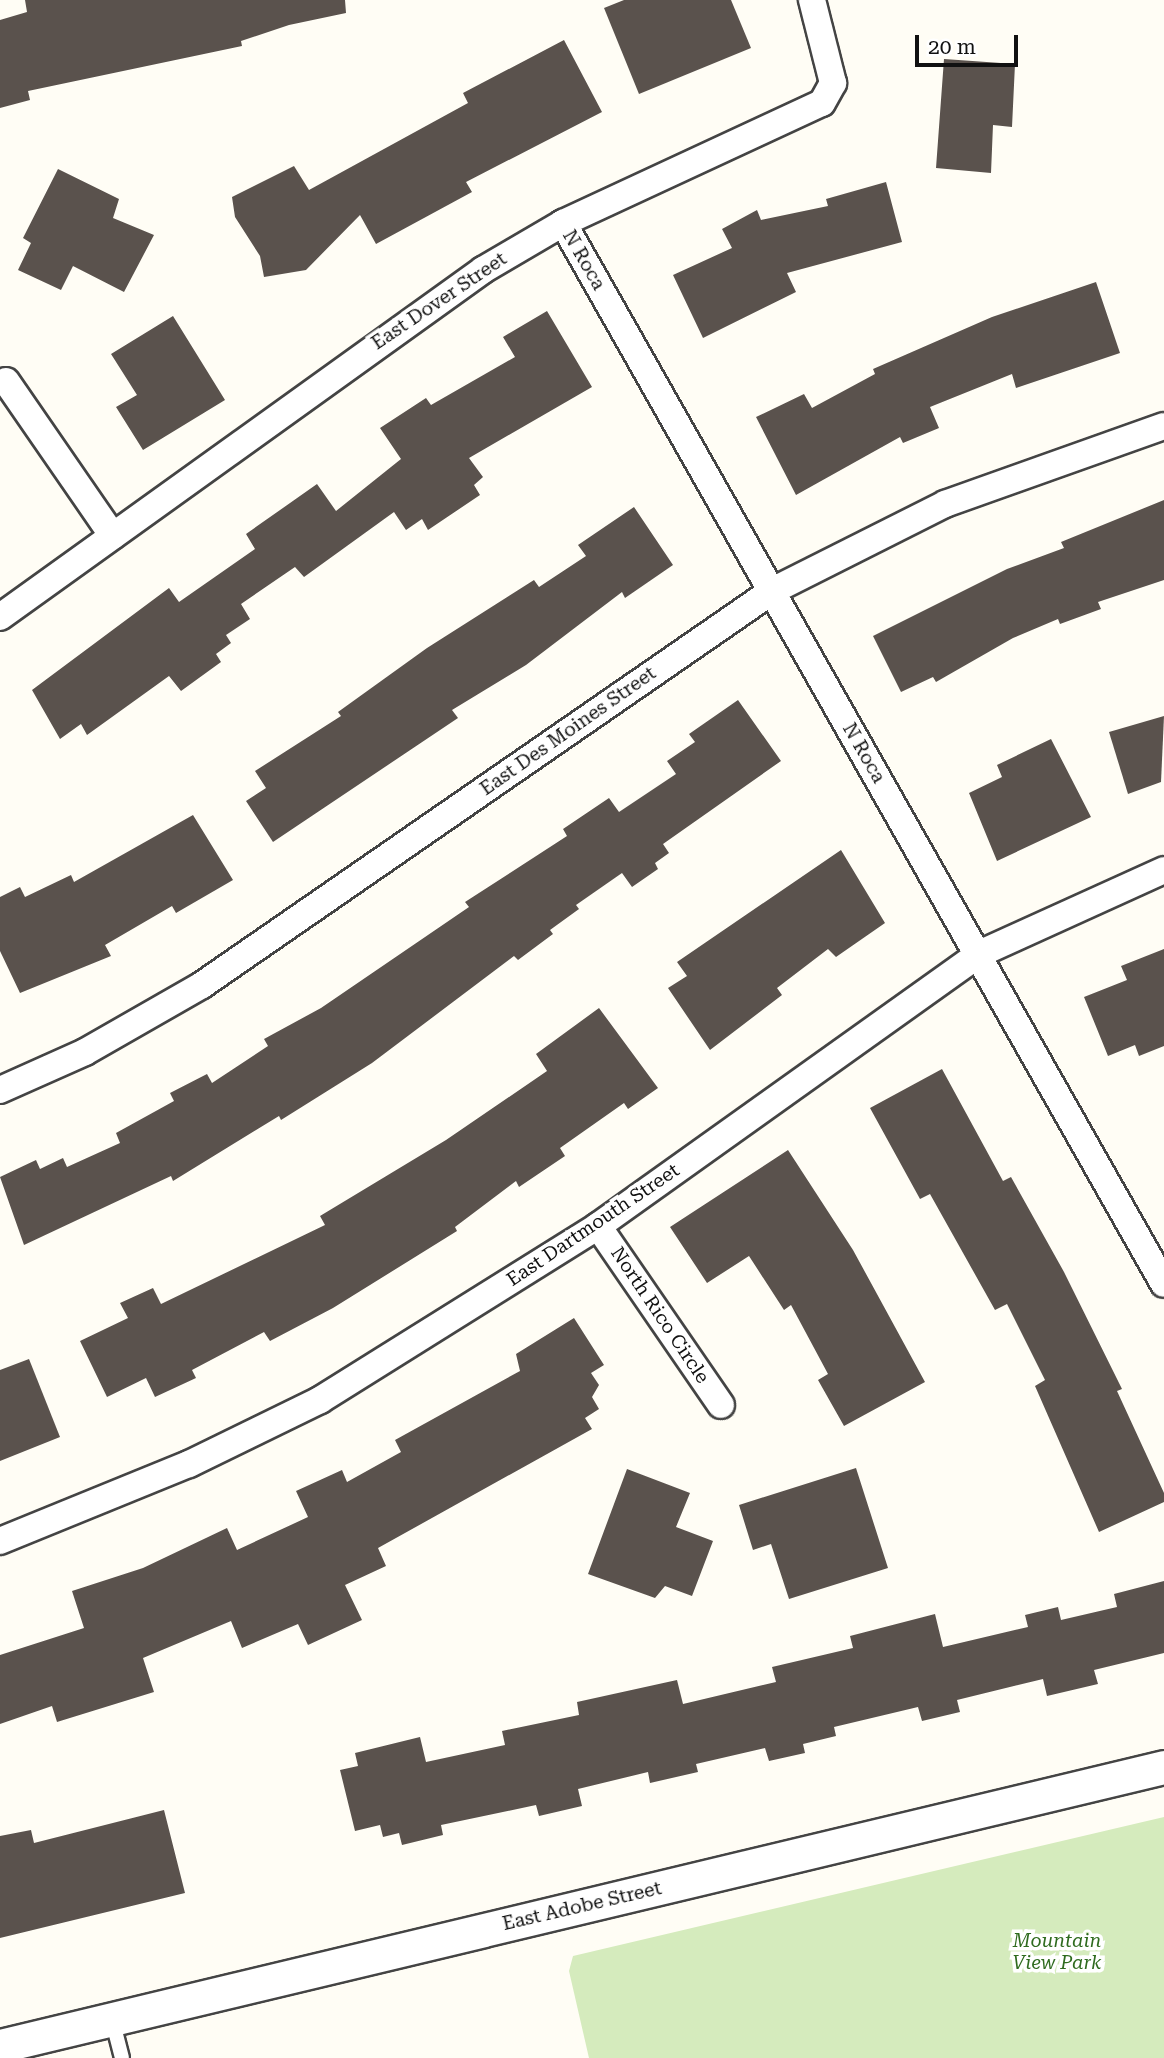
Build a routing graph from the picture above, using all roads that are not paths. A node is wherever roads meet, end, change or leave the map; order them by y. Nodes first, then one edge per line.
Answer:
1 (812, 0) edge
2 (563, 223) junction
3 (6, 381) dead end
4 (1164, 426) edge
5 (113, 536) junction
6 (772, 591) junction
7 (0, 617) edge
8 (1164, 870) edge
9 (979, 954) junction
10 (0, 1090) edge
11 (598, 1226) junction
12 (1164, 1284) edge
13 (721, 1405) dead end
14 (0, 1541) edge
15 (1164, 1767) edge
16 (112, 2019) junction
17 (0, 2046) edge
18 (122, 2058) edge

1 - 2 street, East Dover Street
2 - 5 street, East Dover Street
2 - 6 street, N Roca
3 - 5 street
4 - 6 street, East Des Moines Street
5 - 7 street, East Dover Street
6 - 9 street, N Roca
6 - 10 street, East Des Moines Street
8 - 9 street, East Dartmouth Street
9 - 11 street, East Dartmouth Street
9 - 12 street, N Roca
11 - 13 street, North Rico Circle
11 - 14 street, East Dartmouth Street
15 - 16 street, East Adobe Street
16 - 17 street, East Adobe Street
16 - 18 lane

